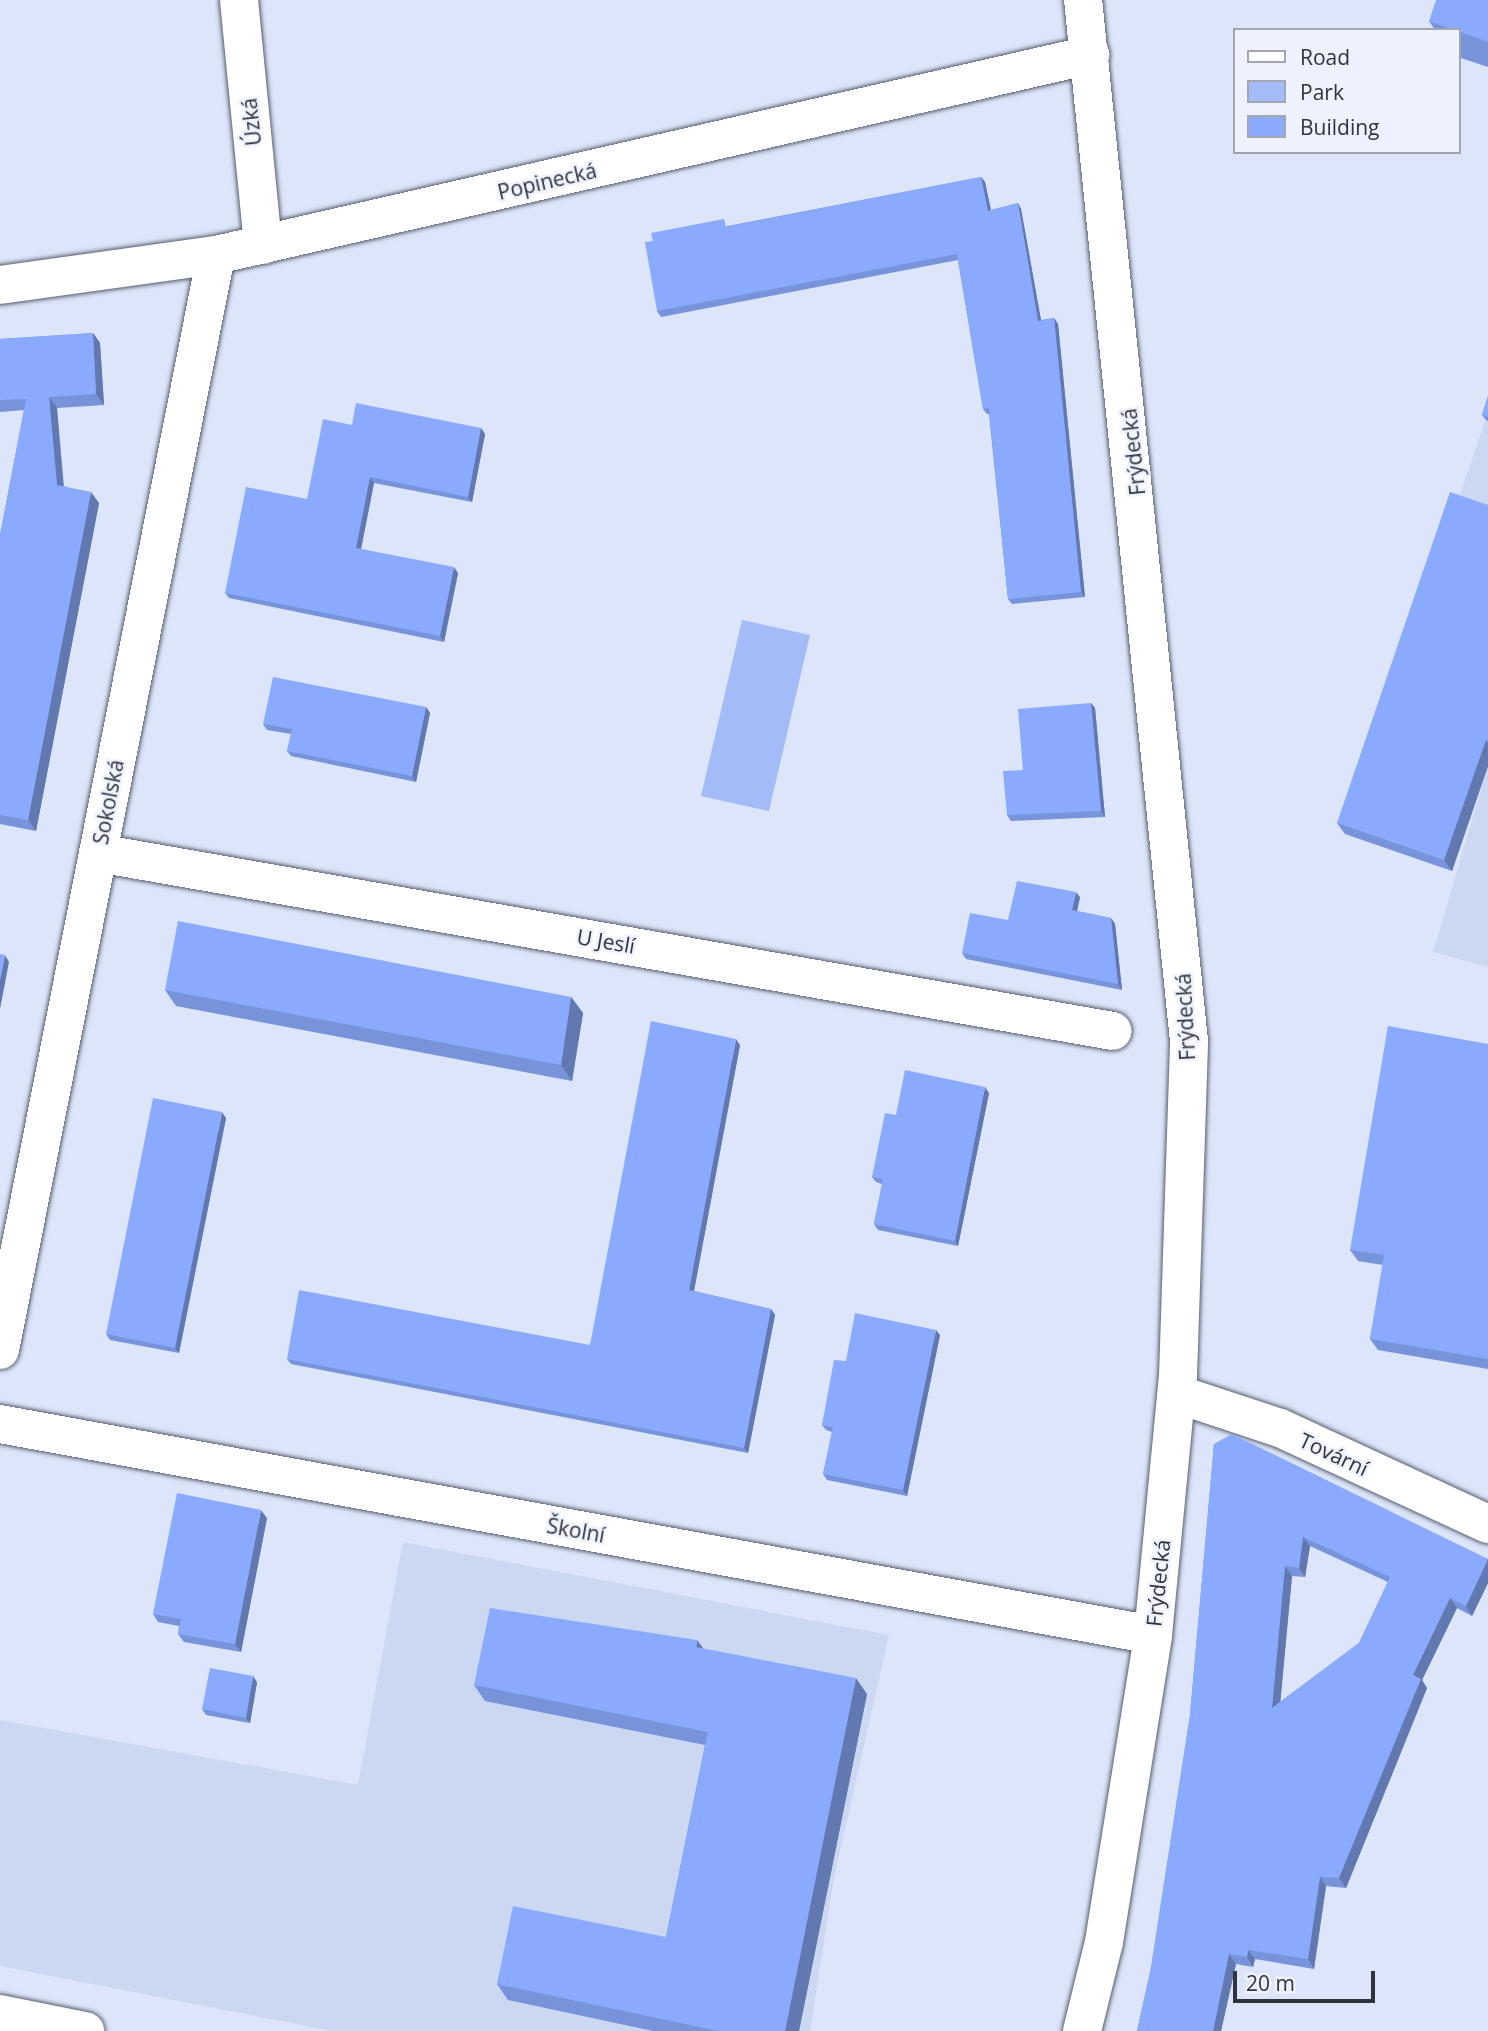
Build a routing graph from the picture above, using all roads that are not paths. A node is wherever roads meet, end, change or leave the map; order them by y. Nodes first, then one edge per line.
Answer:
1 (239, 0) edge
2 (1083, 0) edge
3 (1090, 55) junction
4 (263, 245) junction
5 (216, 255) junction
6 (0, 285) edge
7 (98, 853) junction
8 (1113, 1031) dead end
9 (0, 1350) edge
10 (1177, 1394) junction
11 (0, 1424) edge
12 (1488, 1524) edge
13 (1153, 1635) junction
14 (0, 2014) edge
15 (85, 2031) edge
16 (1082, 2031) edge

1 - 4 street, Úzká
2 - 3 street, Frýdecká
3 - 4 street, Popinecká
3 - 10 street, Frýdecká
4 - 5 street, Popinecká
5 - 6 street, Popinecká
5 - 7 street, Sokolská
7 - 8 street, U Jeslí
7 - 9 street, Sokolská
10 - 12 street, Tovární
10 - 13 street, Frýdecká
11 - 13 street, Školní
13 - 16 street, Frýdecká
14 - 15 street

